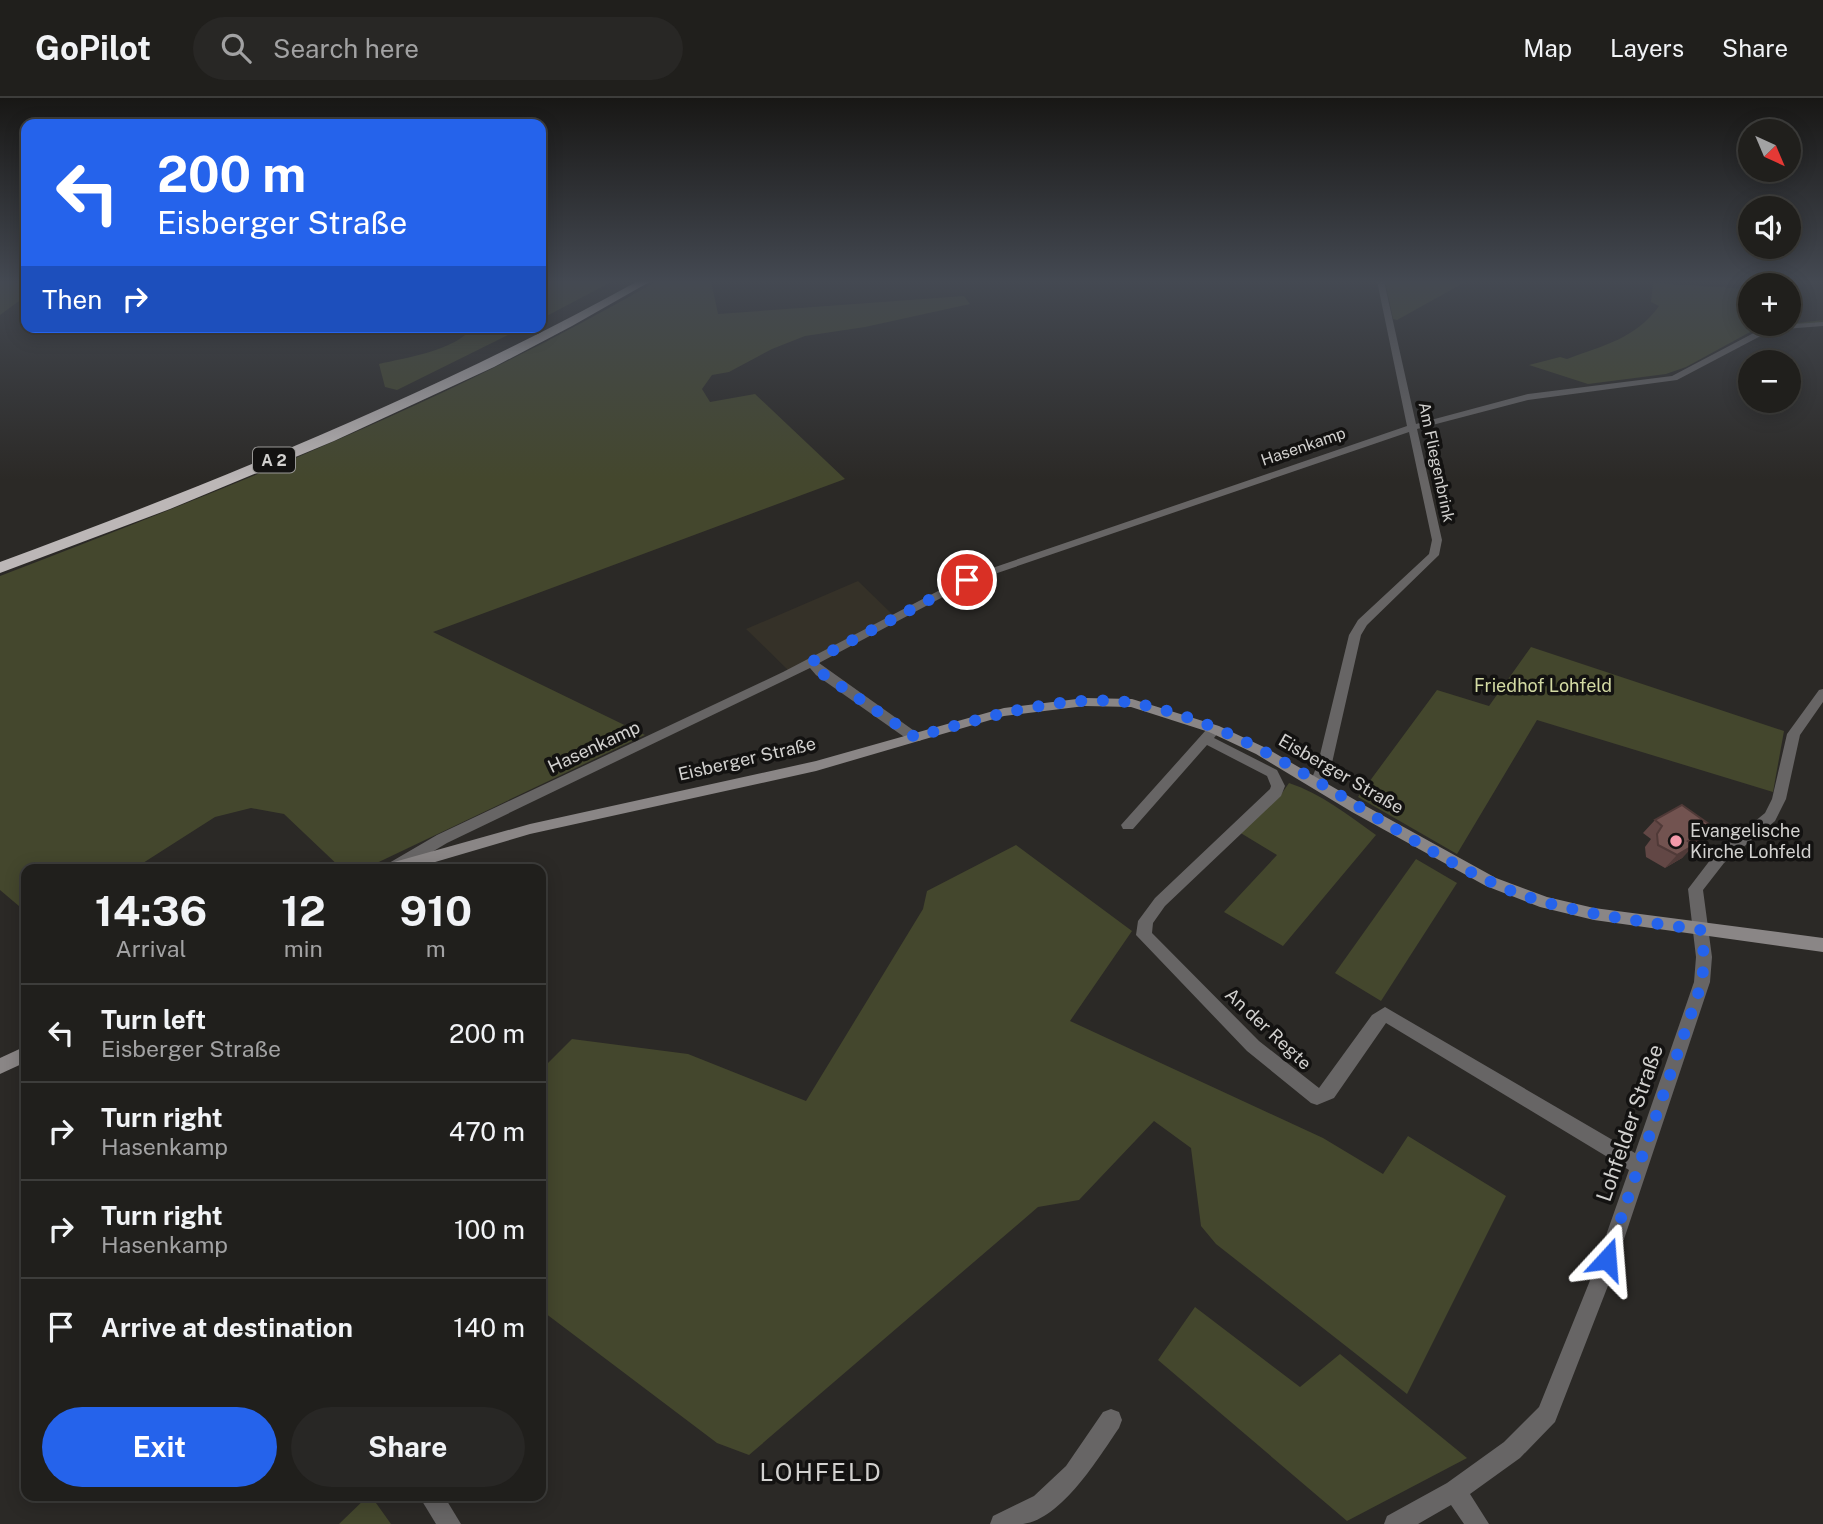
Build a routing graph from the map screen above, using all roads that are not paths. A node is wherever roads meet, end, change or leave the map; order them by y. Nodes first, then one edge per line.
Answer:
1 (500, 348) edge
2 (520, 348) edge
3 (1395, 348) edge
4 (1732, 348) edge
5 (1414, 427) junction
6 (0, 557) edge
7 (0, 568) edge
8 (811, 662) junction
9 (1823, 694) edge
10 (1211, 735) junction
11 (915, 737) junction
12 (1317, 783) junction
13 (1128, 825) dead end
14 (397, 864) edge
15 (404, 864) edge
16 (1701, 930) junction
17 (1823, 945) edge
18 (21, 1056) edge
19 (0, 1066) edge
20 (1640, 1166) junction
21 (1111, 1420) dead end
22 (1455, 1491) junction
23 (434, 1501) edge
24 (450, 1524) edge
25 (1001, 1524) edge
26 (1395, 1524) edge
27 (1478, 1524) edge

1 - 6 highway, A 2
2 - 7 highway, A 2
3 - 5 street, Am Fliegenbrink
4 - 5 street, Hasenkamp
5 - 8 street, Hasenkamp
5 - 12 street, Am Fliegenbrink
8 - 11 street
8 - 14 street, Hasenkamp
9 - 16 street, Lohfelder Straße
10 - 11 main road, Eisberger Straße
10 - 12 main road, Eisberger Straße
10 - 13 street
10 - 20 street, An der Regte
11 - 15 main road, Eisberger Straße
12 - 16 main road, Eisberger Straße
16 - 17 main road, Eisberger Straße
16 - 20 street, Lohfelder Straße
18 - 19 main road
20 - 22 street, Lohfelder Straße
21 - 25 street
22 - 26 street, Lohfelder Straße
22 - 27 street
23 - 24 street

